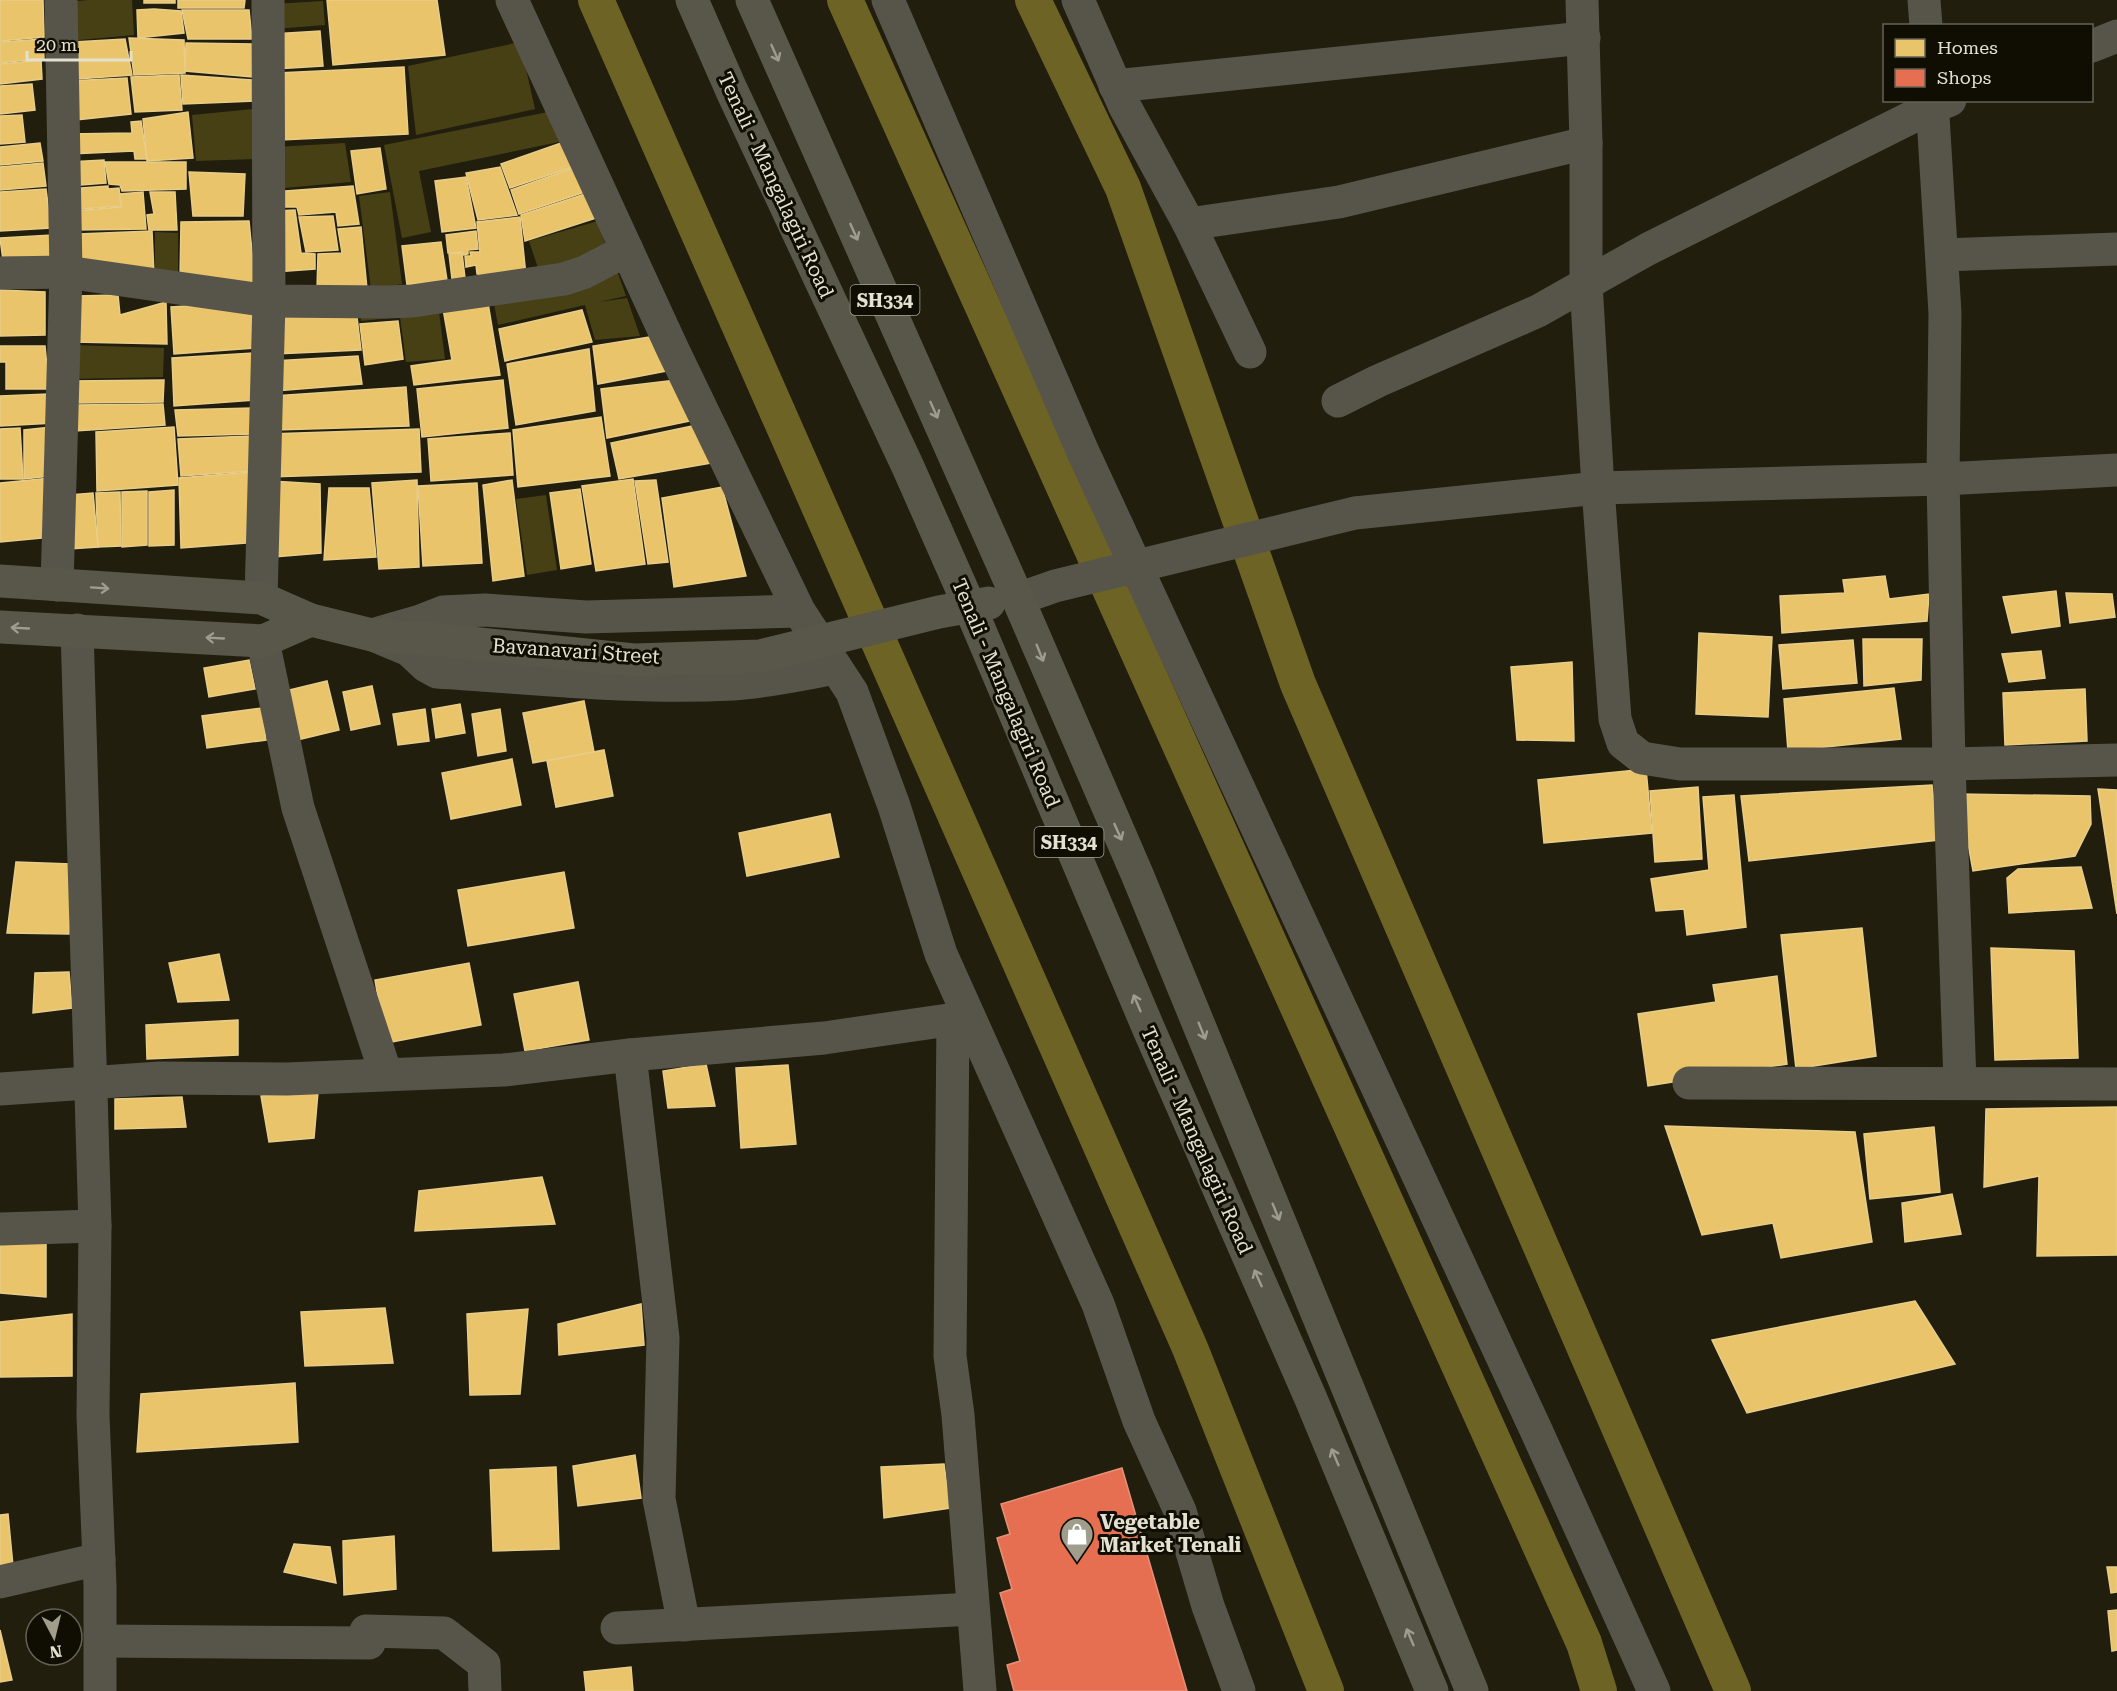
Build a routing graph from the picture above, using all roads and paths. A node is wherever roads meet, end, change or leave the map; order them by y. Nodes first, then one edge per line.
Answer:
1 (62, 0) edge
2 (268, 0) edge
3 (512, 0) edge
4 (692, 0) edge
5 (752, 0) edge
6 (888, 0) edge
7 (1078, 0) edge
8 (1582, 0) edge
9 (1924, 0) edge
10 (1926, 24) edge
11 (2117, 36) edge
12 (1584, 38) junction
13 (2093, 45) edge
14 (1115, 86) junction
15 (1938, 103) edge
16 (1586, 143) junction
17 (1189, 224) junction
18 (2117, 249) edge
19 (627, 250) junction
20 (1942, 255) junction
21 (66, 272) junction
22 (0, 273) edge
23 (1586, 283) junction
24 (269, 301) junction
25 (1250, 352) dead end
26 (1338, 401) dead end
27 (2117, 470) edge
28 (1943, 479) junction
29 (1598, 488) junction
30 (0, 581) edge
31 (57, 585) junction
32 (261, 598) junction
33 (1018, 600) junction
34 (954, 609) junction
35 (799, 611) junction
36 (311, 620) junction
37 (0, 627) edge
38 (76, 630) junction
39 (372, 635) junction
40 (263, 641) junction
41 (836, 668) junction
42 (2117, 760) edge
43 (1949, 764) junction
44 (961, 1018) junction
45 (630, 1055) junction
46 (386, 1074) junction
47 (1689, 1083) dead end
48 (1959, 1083) junction
49 (90, 1084) junction
50 (2117, 1084) edge
51 (0, 1089) edge
52 (95, 1226) junction
53 (0, 1229) edge
54 (99, 1559) junction
55 (1424, 1572) junction
56 (0, 1582) edge
57 (1389, 1586) junction
58 (974, 1609) junction
59 (684, 1625) junction
60 (617, 1628) dead end
61 (101, 1641) junction
62 (100, 1691) edge
63 (484, 1691) edge
64 (980, 1691) edge
65 (1239, 1691) edge
66 (1432, 1691) edge
67 (1472, 1691) edge
68 (1654, 1691) edge

1 - 21 street
2 - 24 street
3 - 19 street
4 - 34 main road, Tenali - Mangalagiri Road / SH334
5 -> 33 main road, SH334
6 - 68 street
7 - 14 street
8 - 12 street
9 - 10 street
11 - 13 street
12 - 14 street
12 - 16 street
14 - 17 street
15 - 20 street
15 - 23 street
16 - 17 street
16 - 23 street
17 - 25 street
18 - 20 street
19 - 24 street
19 - 35 street
20 - 28 street
21 - 22 street
21 - 24 street
21 - 31 street
23 - 26 street
23 - 29 street
24 - 32 street
27 - 28 street
28 - 29 street
28 - 43 street
29 - 33 street
29 - 43 street
30 - 31 main road, Bavanavari Street
31 -> 32 main road, Bavanavari Street
32 - 36 main road, Bavanavari Street
33 - 34 main road, Bavanavari Street
33 -> 55 main road, SH334
34 - 39 main road, Bavanavari Street
57 -> 34 main road, Tenali - Mangalagiri Road / SH334
35 - 39 street
35 - 41 street
36 - 39 main road, Bavanavari Street
36 - 40 main road
38 -> 37 main road
40 -> 38 main road
38 - 49 street
39 - 41 street
40 - 46 street
41 - 44 street
42 - 43 street
43 - 48 street
44 - 45 street
44 - 58 street
44 - 65 street
45 - 46 street
45 - 59 street
46 - 49 street
47 - 48 street
48 - 50 street
49 - 51 street
49 - 52 street
52 - 53 street
52 - 54 street
54 - 56 street
54 - 61 street
55 - 57 main road
55 - 67 main road, SH334
66 -> 57 main road, Tenali - Mangalagiri Road / SH334
58 - 59 street
58 - 64 street
59 - 60 street
61 - 62 street
61 - 63 street

